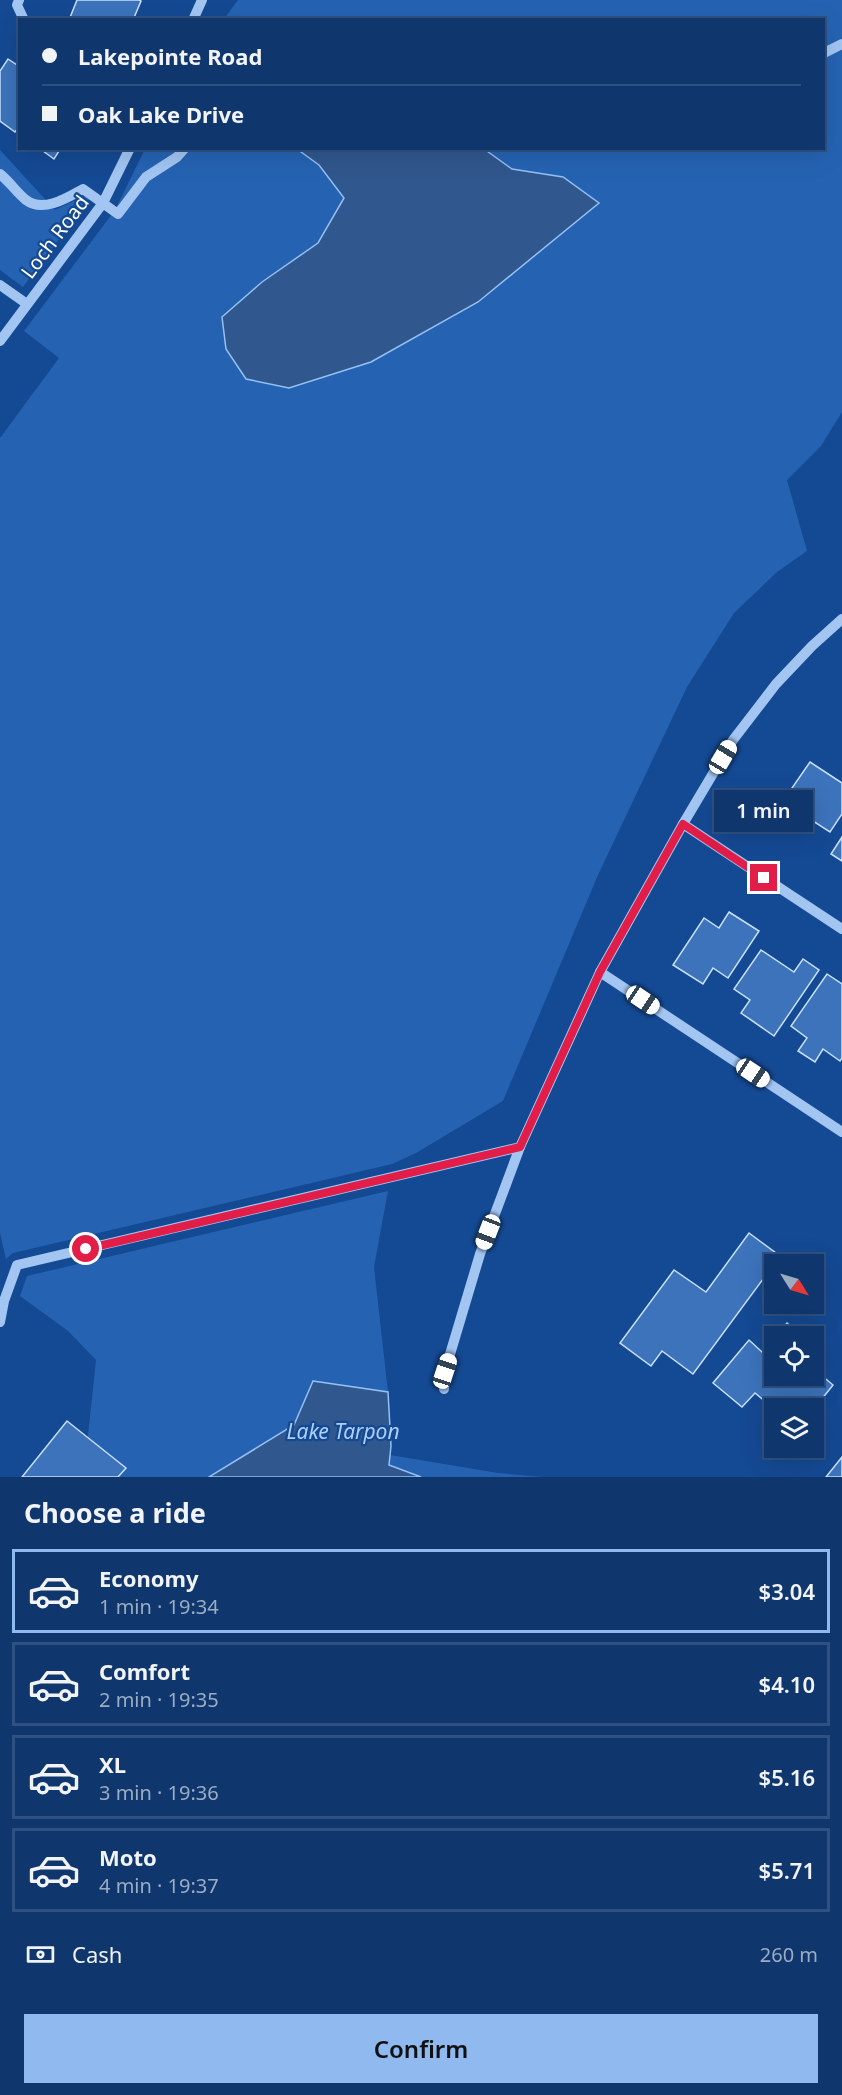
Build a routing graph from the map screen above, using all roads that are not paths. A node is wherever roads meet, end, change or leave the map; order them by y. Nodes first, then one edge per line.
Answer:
1 (19, 0) edge
2 (202, 0) edge
3 (23, 18) edge
4 (194, 18) edge
5 (842, 44) edge
6 (825, 52) edge
7 (129, 150) edge
8 (183, 150) edge
9 (0, 174) edge
10 (103, 203) junction
11 (0, 285) edge
12 (27, 304) junction
13 (0, 341) edge
14 (842, 619) edge
15 (683, 824) junction
16 (842, 929) edge
17 (600, 972) junction
18 (842, 1132) edge
19 (520, 1147) junction
20 (0, 1322) edge
21 (444, 1389) dead end

1 - 3 street
2 - 4 street
5 - 6 street
7 - 10 street, Loch Road
8 - 10 street
9 - 10 street
10 - 12 street, Loch Road
11 - 12 street
12 - 13 street, Loch Road
14 - 15 street
15 - 16 street
15 - 17 street
17 - 18 street
17 - 19 street
19 - 20 street
19 - 21 street

